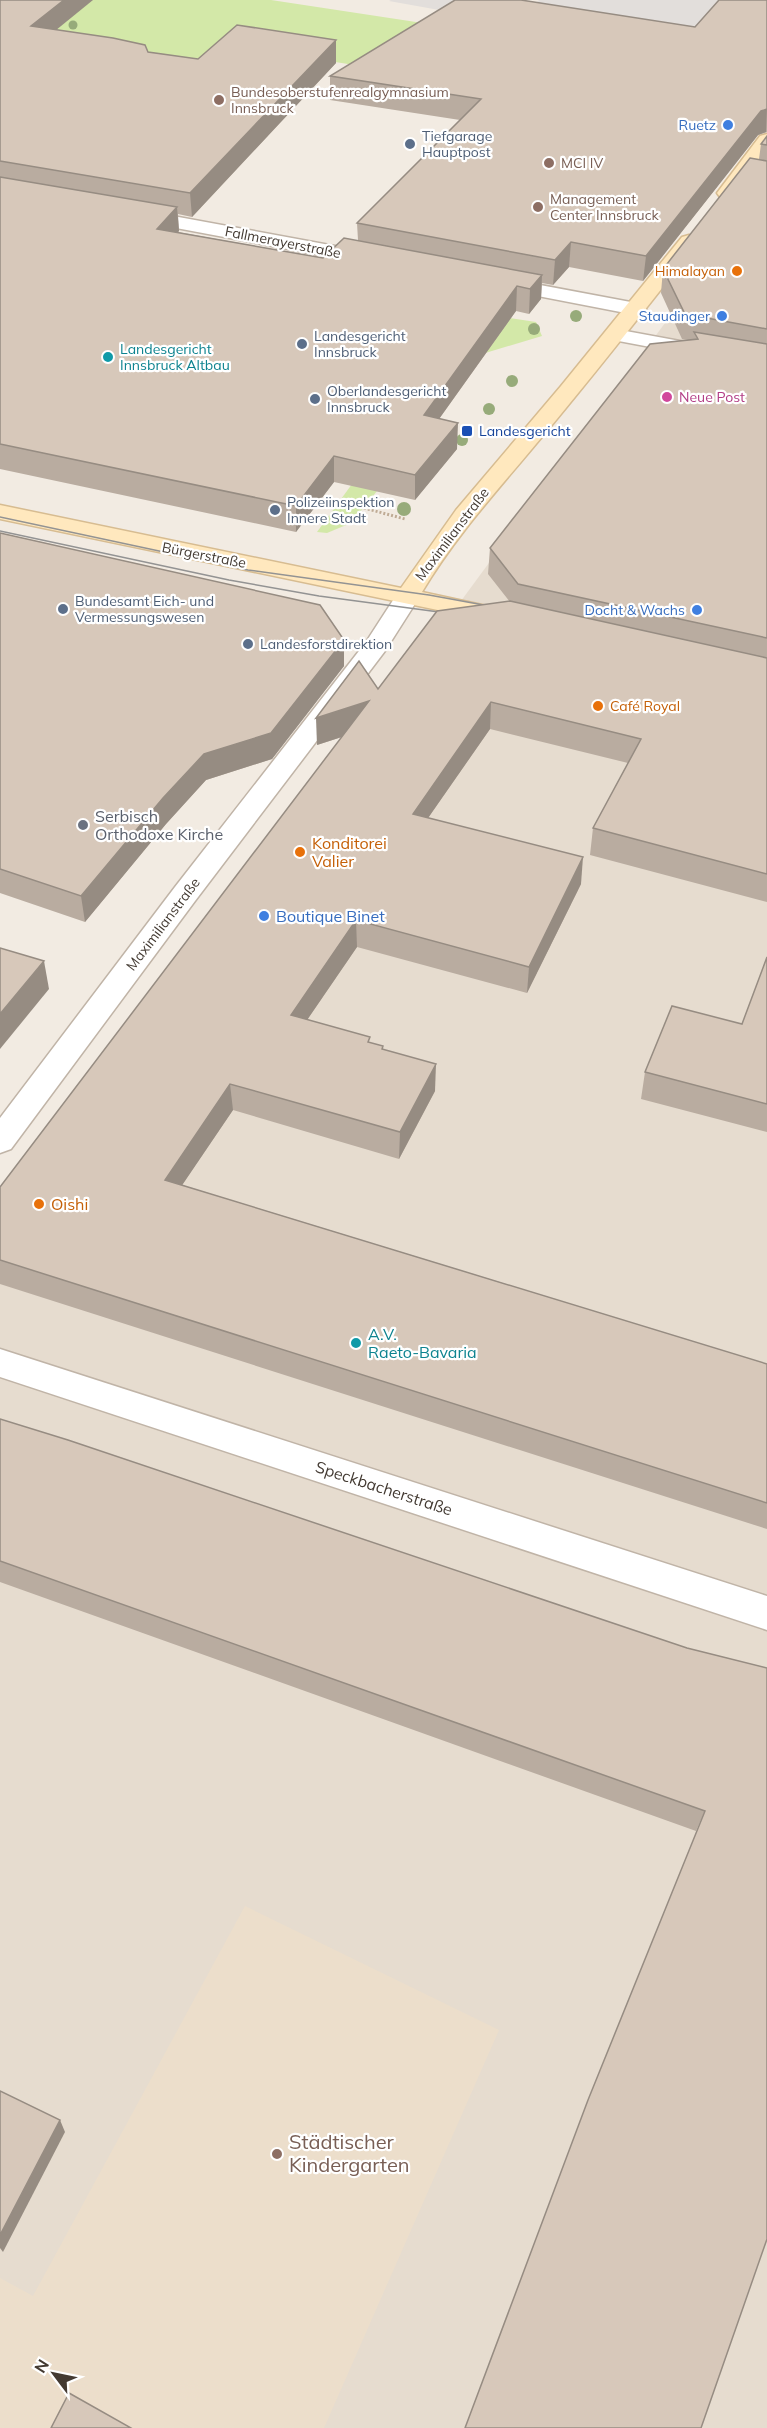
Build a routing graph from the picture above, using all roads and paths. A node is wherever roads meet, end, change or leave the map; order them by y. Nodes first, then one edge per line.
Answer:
1 (767, 140) edge
2 (113, 212) edge
3 (712, 212) edge
4 (698, 230) edge
5 (388, 262) edge
6 (479, 279) edge
7 (636, 309) junction
8 (615, 335) junction
9 (767, 363) edge
10 (364, 508) dead end
11 (0, 512) edge
12 (405, 519) dead end
13 (408, 596) junction
14 (531, 623) edge
15 (0, 1141) edge
16 (0, 1363) edge
17 (767, 1613) edge

1 - 3 street
2 - 5 street, Fallmerayerstraße
4 - 7 street, Maximilianstraße
6 - 7 street
7 - 8 street, Maximilianstraße
8 - 9 street
8 - 13 street, Maximilianstraße
10 - 12 path
11 - 13 street, Bürgerstraße
13 - 14 street, Bürgerstraße
13 - 15 street, Maximilianstraße
16 - 17 street, Speckbacherstraße

